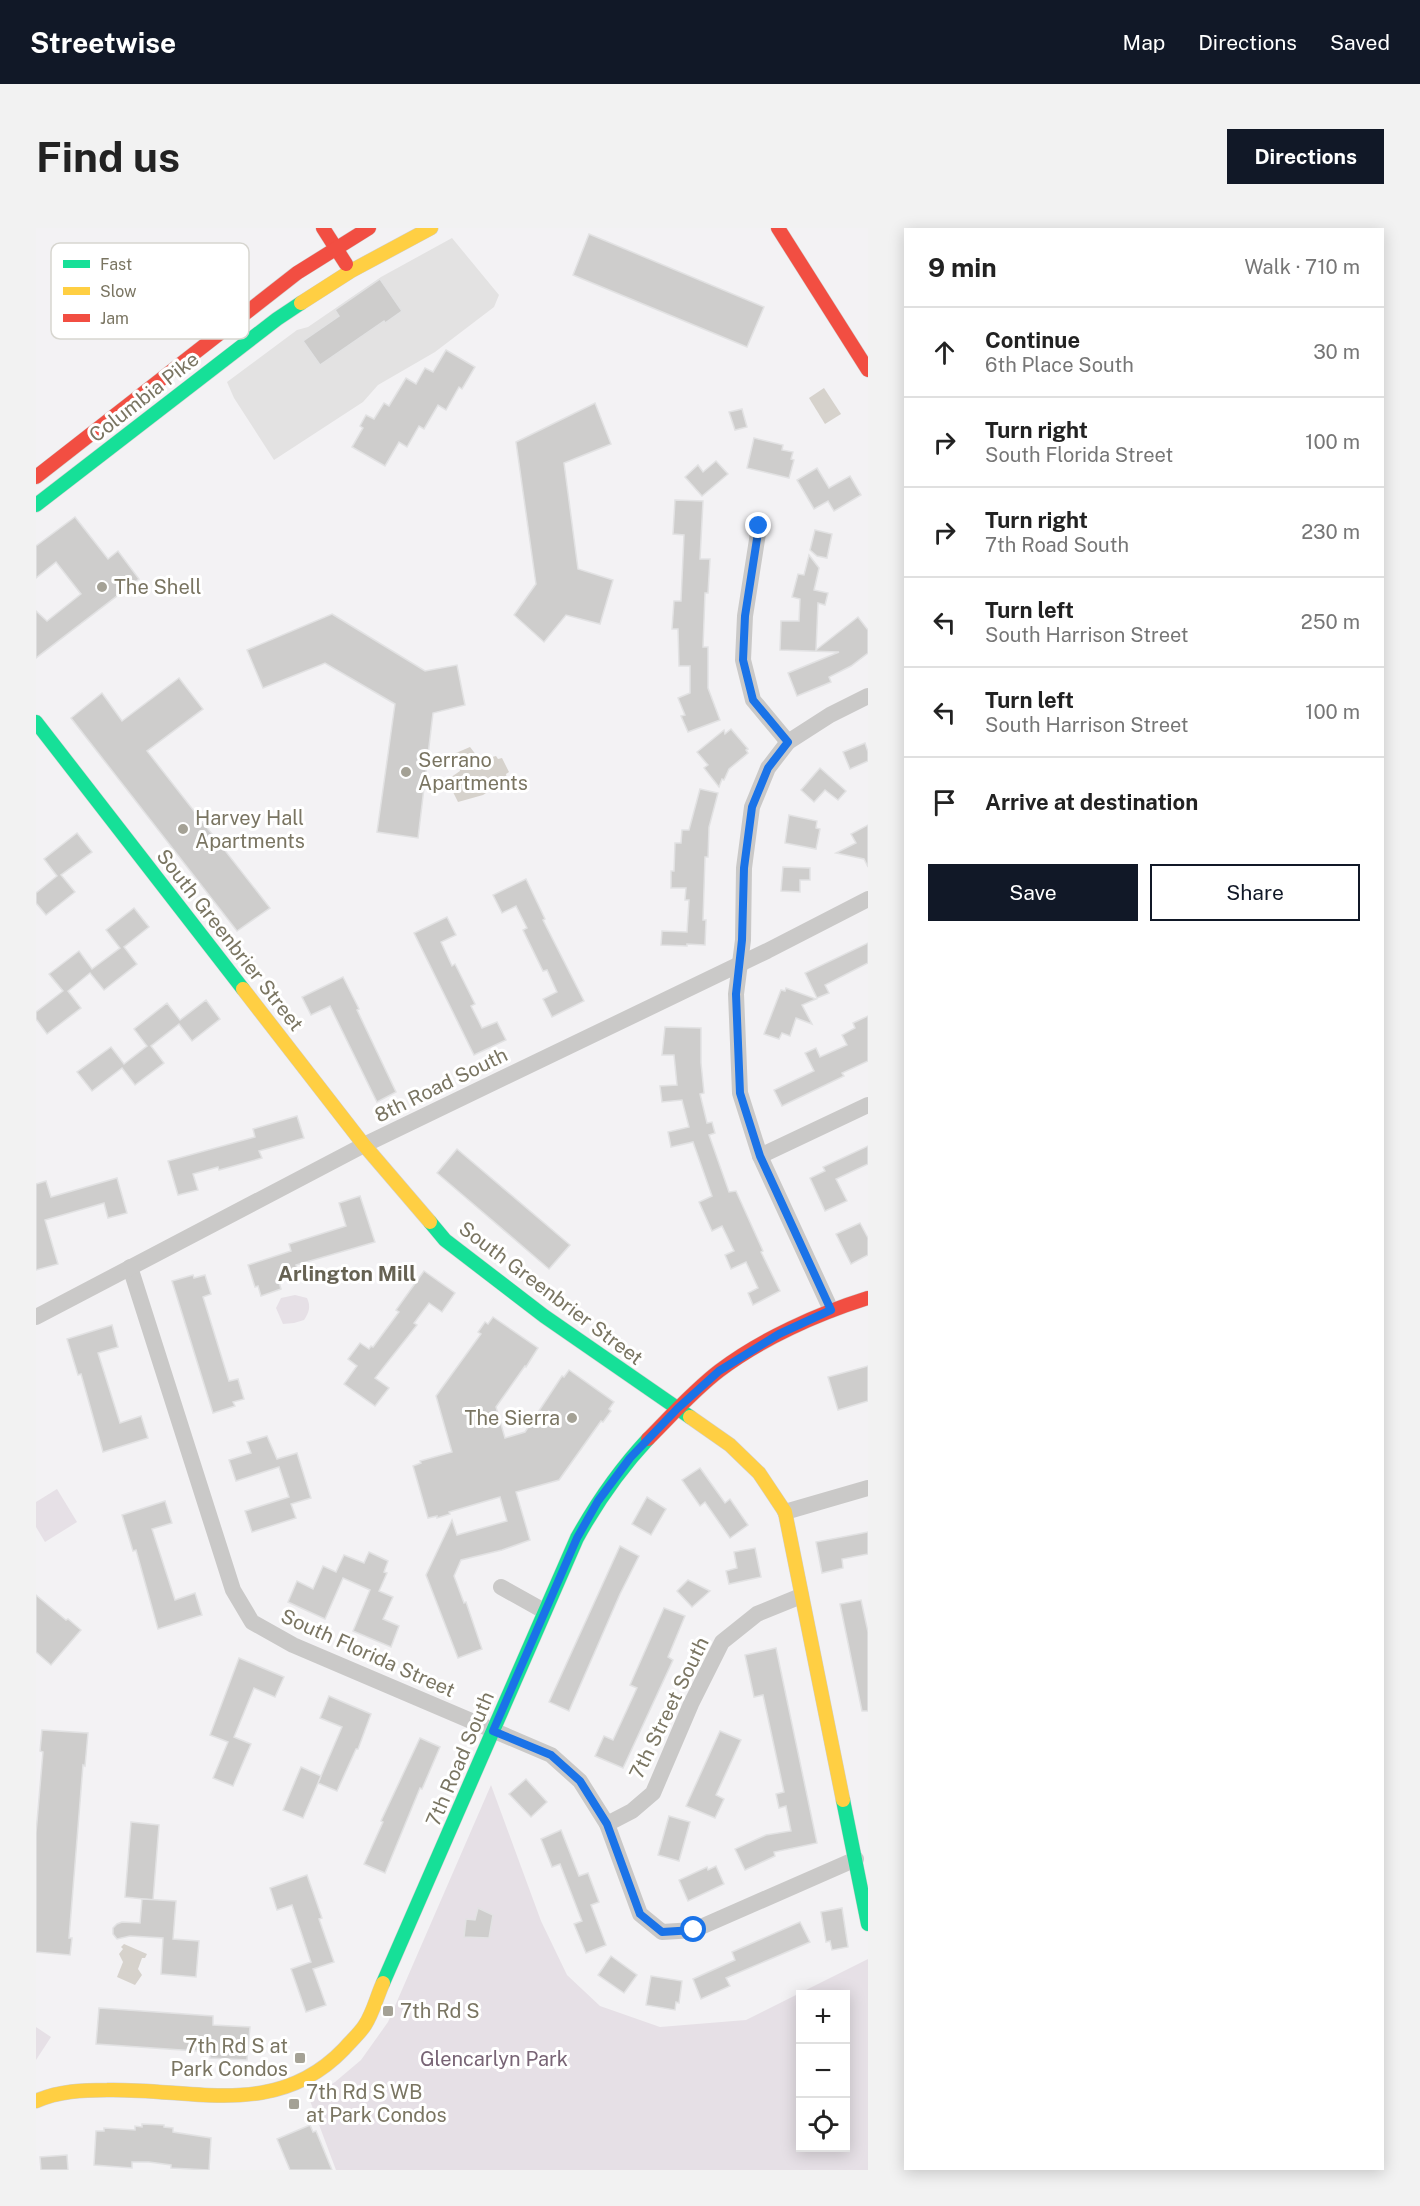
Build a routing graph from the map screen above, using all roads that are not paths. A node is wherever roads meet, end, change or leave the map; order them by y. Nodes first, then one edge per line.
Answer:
1 (323, 228) edge
2 (369, 228) edge
3 (431, 228) edge
4 (778, 228) edge
5 (353, 232) edge
6 (336, 247) junction
7 (375, 257) junction
8 (351, 271) junction
9 (249, 310) edge
10 (212, 339) edge
11 (868, 370) edge
12 (36, 477) edge
13 (36, 505) edge
14 (759, 526) dead end
15 (868, 696) edge
16 (36, 722) edge
17 (788, 742) junction
18 (868, 899) edge
19 (739, 964) junction
20 (868, 1105) edge
21 (364, 1145) junction
22 (760, 1156) junction
23 (129, 1267) junction
24 (868, 1298) edge
25 (831, 1310) junction
26 (36, 1317) edge
27 (678, 1408) junction
28 (868, 1488) edge
29 (785, 1512) junction
30 (501, 1587) dead end
31 (801, 1596) junction
32 (544, 1611) junction
33 (493, 1731) junction
34 (607, 1824) junction
35 (856, 1859) junction
36 (868, 1924) edge
37 (36, 2101) edge

1 - 6 street
2 - 5 street, Columbia Pike
3 - 7 street, Columbia Pike
4 - 11 street
5 - 6 street, Columbia Pike
5 - 7 street
6 - 8 street
6 - 9 street, Columbia Pike
7 - 8 street, Columbia Pike
8 - 13 street, Columbia Pike
10 - 12 street, Columbia Pike
14 - 17 street
15 - 17 street
16 - 21 street, South Greenbrier Street
17 - 19 street
18 - 19 street, 8th Road South
19 - 21 street, 8th Road South
19 - 22 street
20 - 22 street
21 - 23 street, 8th Road South
21 - 27 street, South Greenbrier Street
22 - 25 street
23 - 26 street, 8th Road South
23 - 33 street, South Florida Street
24 - 25 street, 7th Road South
25 - 27 street, 7th Road South
27 - 29 street, South Greenbrier Street
27 - 32 street, 7th Road South
28 - 29 street
29 - 31 street, South Greenbrier Street
30 - 32 street
31 - 34 street, 7th Street South
31 - 35 street, South Greenbrier Street
32 - 33 street, 7th Road South
33 - 34 street, South Florida Street
33 - 37 street, 7th Road South
34 - 35 street, South Florida Street
35 - 36 street, South Greenbrier Street

